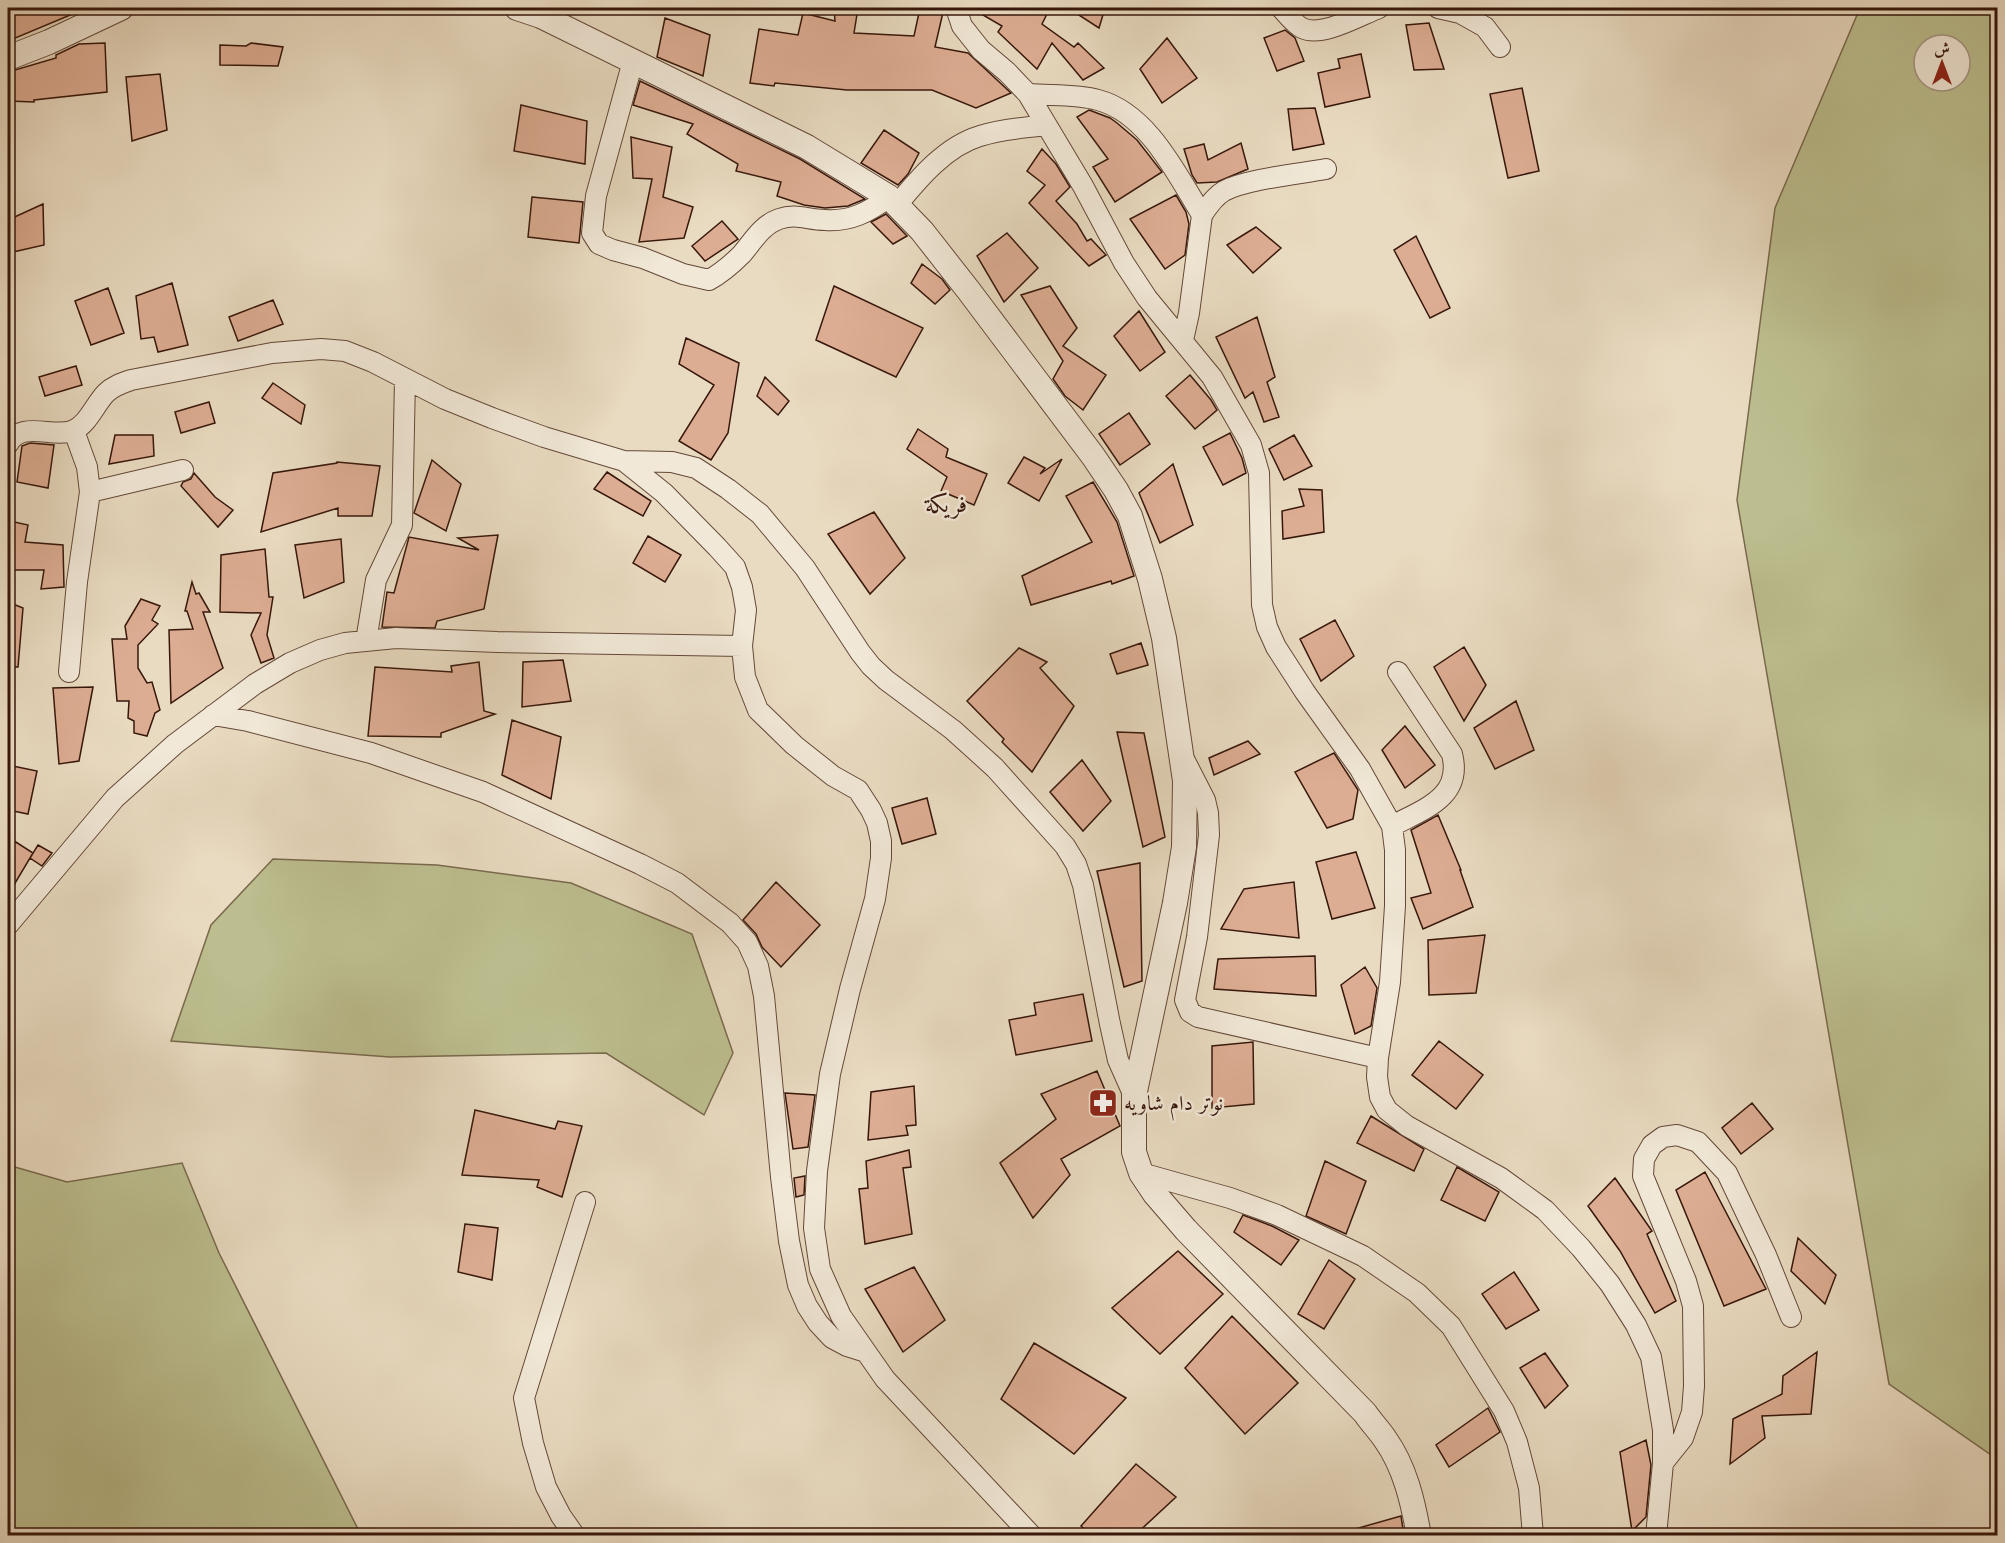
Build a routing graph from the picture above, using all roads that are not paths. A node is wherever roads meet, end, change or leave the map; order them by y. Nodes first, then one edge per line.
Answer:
1 (121, 8) edge
2 (518, 8) edge
3 (956, 8) edge
4 (1281, 8) edge
5 (1380, 8) edge
6 (1438, 8) edge
7 (1500, 47) dead end
8 (8, 58) edge
9 (633, 61) junction
10 (1028, 94) junction
11 (1045, 124) junction
12 (1326, 170) dead end
13 (893, 201) junction
14 (1202, 215) junction
15 (1184, 340) junction
16 (405, 379) junction
17 (74, 430) junction
18 (8, 444) edge
19 (624, 461) junction
20 (183, 470) dead end
21 (90, 492) junction
22 (366, 641) junction
23 (742, 646) junction
24 (69, 672) dead end
25 (1398, 672) dead end
26 (213, 715) junction
27 (1182, 757) junction
28 (1392, 825) junction
29 (8, 925) edge
30 (1378, 1058) junction
31 (1134, 1096) junction
32 (1141, 1173) junction
33 (585, 1202) dead end
34 (1791, 1317) dead end
35 (866, 1352) junction
36 (1663, 1463) junction
37 (575, 1536) edge
38 (1032, 1536) edge
39 (1419, 1536) edge
40 (1533, 1536) edge
41 (1656, 1536) edge

1 - 8 street
2 - 9 street
3 - 10 street
4 - 5 street
6 - 7 street
9 - 13 street
9 - 13 street
10 - 11 street
10 - 14 street
11 - 13 street
11 - 15 street
12 - 14 street
13 - 27 street
14 - 15 street
15 - 28 street
16 - 17 street
16 - 19 street
16 - 22 street
17 - 18 street
17 - 21 street
19 - 23 street
19 - 31 street
20 - 21 street
21 - 24 street
22 - 23 street
22 - 26 street
23 - 35 street
25 - 28 street
26 - 29 street
26 - 35 street
27 - 30 street
27 - 31 street
28 - 30 street
30 - 36 street
31 - 32 street
32 - 39 street
32 - 40 street
33 - 37 street
34 - 36 street
35 - 38 street
36 - 41 street

